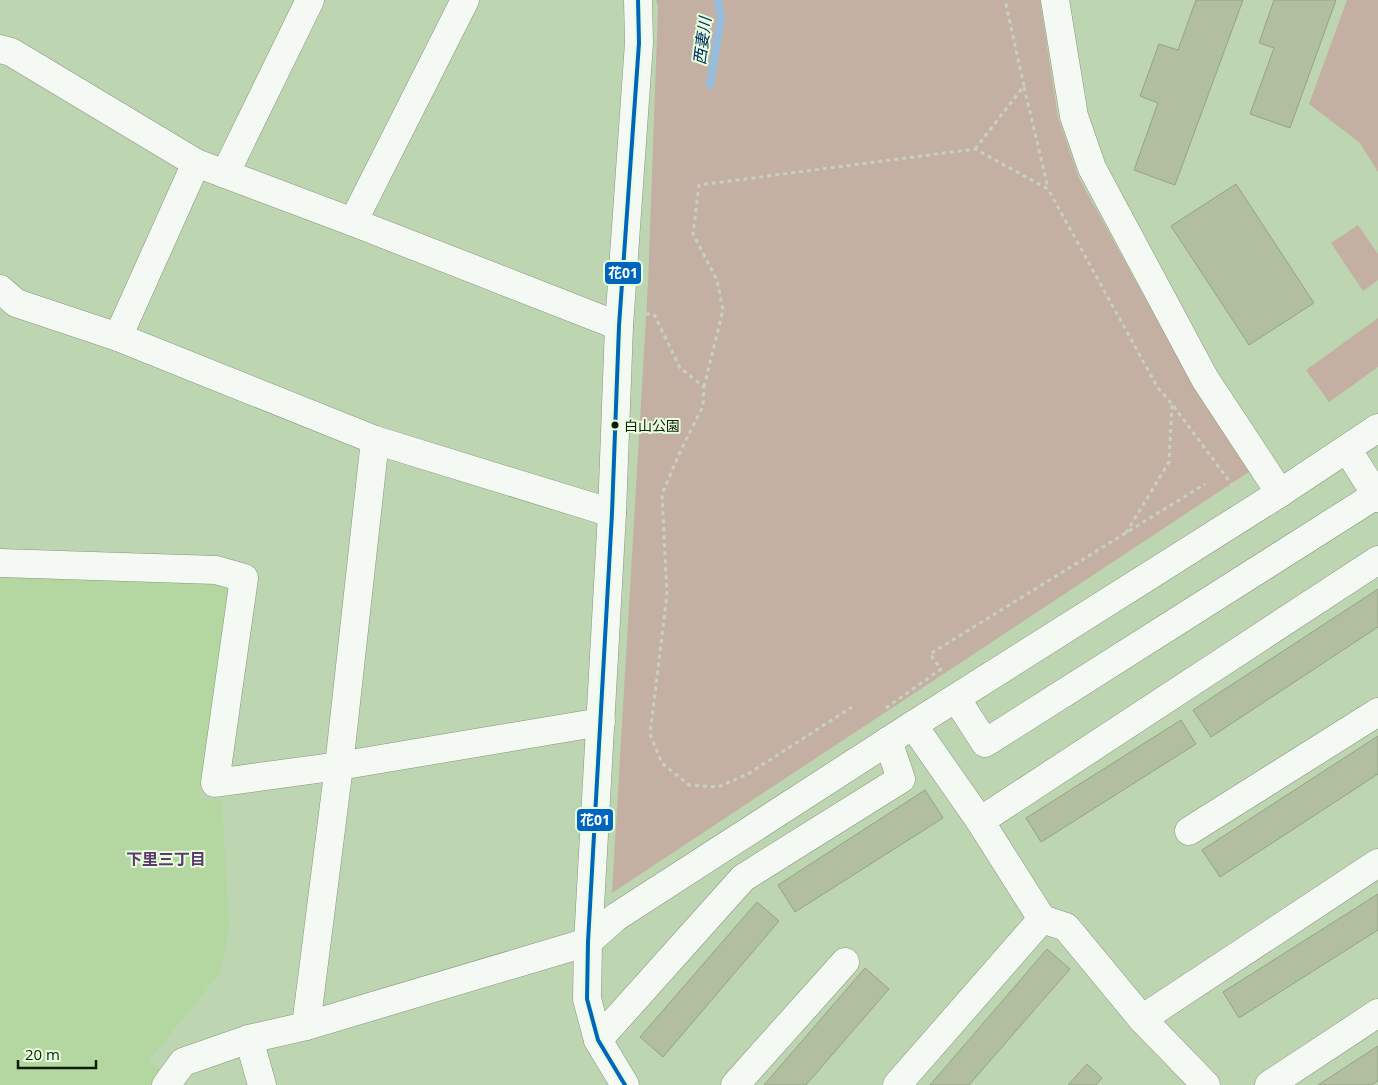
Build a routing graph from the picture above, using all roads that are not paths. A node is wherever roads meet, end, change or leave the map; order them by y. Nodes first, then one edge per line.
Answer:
1 (310, 0) edge
2 (465, 0) edge
3 (638, 0) edge
4 (1055, 0) edge
5 (0, 49) edge
6 (196, 163) junction
7 (225, 174) junction
8 (353, 222) junction
9 (0, 289) edge
10 (620, 320) junction
11 (118, 337) junction
12 (1378, 428) edge
13 (375, 440) junction
14 (1347, 449) junction
15 (1280, 492) junction
16 (1377, 497) edge
17 (612, 513) junction
18 (1378, 560) edge
19 (0, 563) edge
20 (956, 698) junction
21 (1378, 712) edge
22 (601, 722) junction
23 (900, 734) junction
24 (339, 766) junction
25 (980, 821) junction
26 (1190, 831) dead end
27 (1378, 863) edge
28 (1042, 919) junction
29 (588, 942) junction
30 (845, 962) dead end
31 (1378, 1013) edge
32 (1142, 1020) junction
33 (306, 1026) junction
34 (249, 1039) junction
35 (598, 1040) junction
36 (166, 1085) edge
37 (262, 1085) edge
38 (625, 1085) edge
39 (735, 1085) edge
40 (897, 1085) edge
41 (1206, 1085) edge
42 (1269, 1085) edge

1 - 7 street
2 - 8 street
3 - 10 street
4 - 15 street
5 - 6 street
6 - 7 street
6 - 11 street
7 - 8 street
8 - 10 street
9 - 11 street
10 - 17 street
11 - 13 street
12 - 14 street
13 - 17 street
13 - 24 street
14 - 15 street
14 - 16 street
15 - 20 street
16 - 20 street
17 - 22 street
18 - 25 street
19 - 24 street
20 - 23 street
21 - 26 street
22 - 24 street
22 - 29 street
23 - 25 street
23 - 29 street
23 - 35 street
24 - 33 street
25 - 28 street
27 - 32 street
28 - 32 street
28 - 40 street
29 - 33 street
29 - 35 street
30 - 39 street
31 - 42 street
32 - 41 street
33 - 34 street
34 - 36 street
34 - 37 street
35 - 38 street

